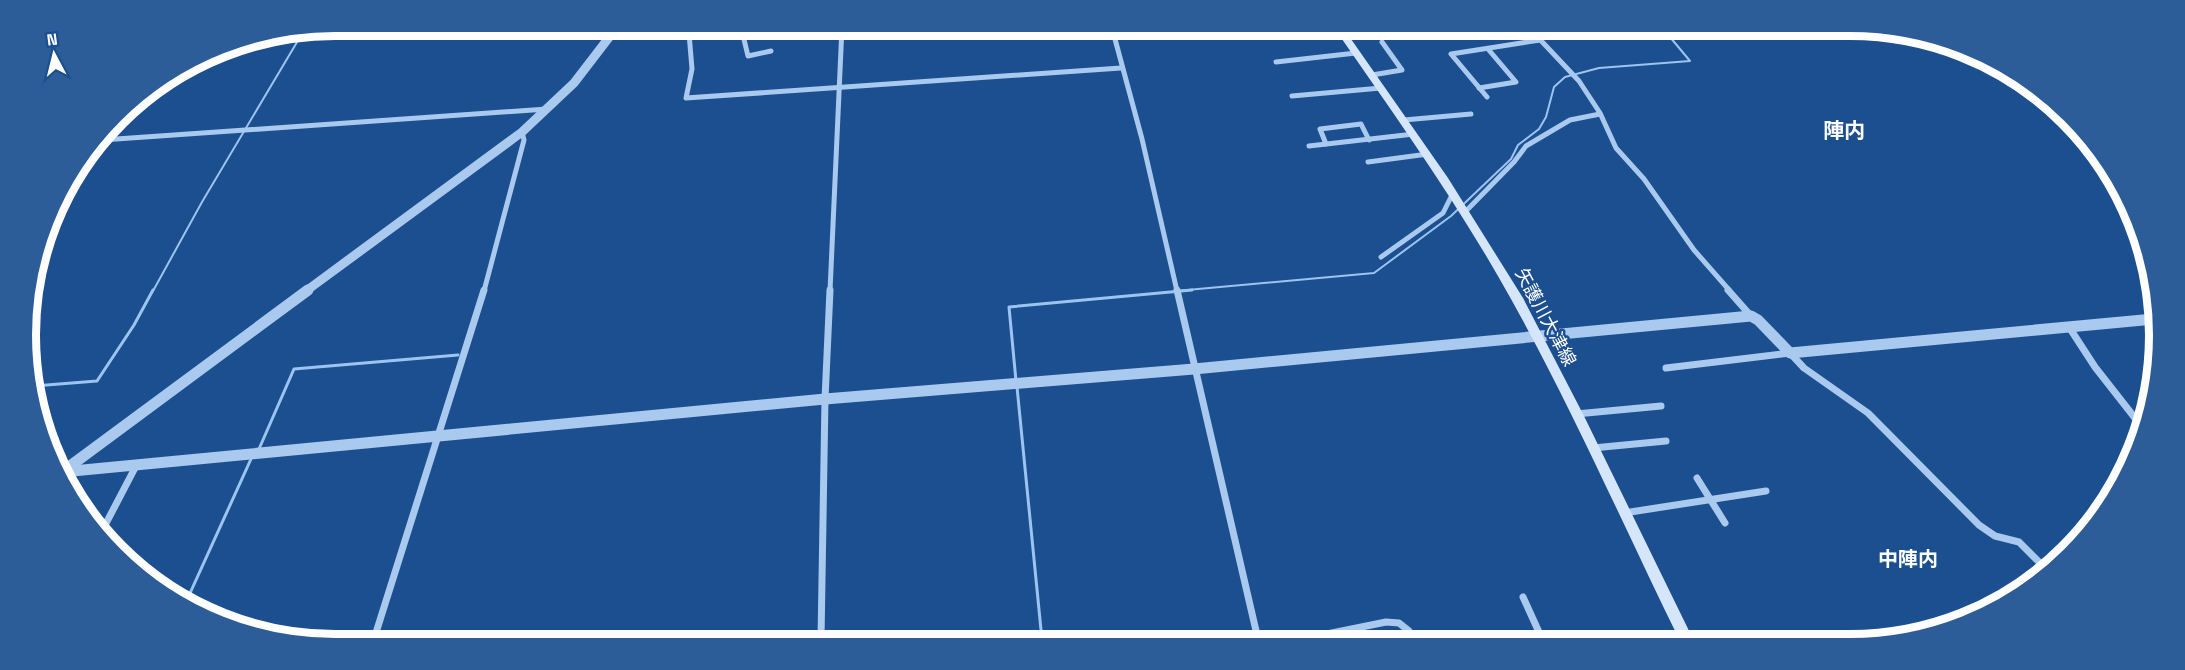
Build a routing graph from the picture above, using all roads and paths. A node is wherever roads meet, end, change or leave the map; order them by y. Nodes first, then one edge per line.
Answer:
1 (610, 36) edge
2 (689, 36) edge
3 (743, 36) edge
4 (842, 36) edge
5 (1114, 36) edge
6 (1344, 36) edge
7 (1536, 36) edge
8 (1540, 40) junction
9 (1382, 42) dead end
10 (1488, 49) junction
11 (771, 51) dead end
12 (1356, 53) junction
13 (1276, 62) dead end
14 (1121, 68) junction
15 (1371, 75) junction
16 (840, 87) junction
17 (1381, 88) junction
18 (1479, 88) junction
19 (1292, 96) dead end
20 (1487, 98) dead end
21 (548, 109) junction
22 (1471, 114) dead end
23 (1600, 114) junction
24 (1404, 120) junction
25 (522, 132) junction
26 (1414, 134) junction
27 (109, 140) edge
28 (1369, 140) junction
29 (1326, 144) junction
30 (1309, 146) dead end
31 (1429, 154) junction
32 (1368, 162) dead end
33 (1453, 193) junction
34 (1465, 212) junction
35 (1381, 258) dead end
36 (1751, 316) junction
37 (2148, 320) edge
38 (2069, 327) junction
39 (1538, 338) junction
40 (1790, 353) junction
41 (1666, 368) dead end
42 (1194, 369) junction
43 (825, 399) junction
44 (1661, 406) dead end
45 (1576, 414) junction
46 (2136, 420) edge
47 (440, 437) junction
48 (1666, 441) dead end
49 (1593, 448) junction
50 (136, 465) junction
51 (67, 468) edge
52 (69, 471) edge
53 (1697, 478) dead end
54 (1766, 491) dead end
55 (1712, 500) junction
56 (1624, 513) junction
57 (1725, 523) dead end
58 (105, 526) edge
59 (2041, 564) edge
60 (1523, 597) dead end
61 (376, 634) edge
62 (820, 634) edge
63 (1257, 634) edge
64 (1322, 634) edge
65 (1410, 634) edge
66 (1540, 634) edge
67 (1684, 634) edge

1 - 21 street
2 - 16 street
3 - 11 street
4 - 16 street
5 - 14 street
6 - 12 main road, 矢護川大津線
7 - 8 street
8 - 10 street
8 - 23 street
9 - 15 street
10 - 18 street
10 - 18 street
12 - 13 street
12 - 15 main road, 矢護川大津線
14 - 16 street
14 - 42 street
15 - 17 main road, 矢護川大津線
16 - 43 street
17 - 19 street
17 - 24 main road, 矢護川大津線
18 - 20 street
21 - 25 street
21 - 27 street
22 - 24 street
23 - 34 street
23 - 36 street
24 - 26 main road, 矢護川大津線
25 - 47 street
25 - 51 street
26 - 28 street
26 - 31 main road, 矢護川大津線
28 - 29 street
28 - 29 street
29 - 30 street
31 - 32 street
31 - 33 main road, 矢護川大津線
33 - 34 main road, 矢護川大津線
33 - 35 street
34 - 39 main road, 矢護川大津線
36 - 39 street
36 - 40 street
37 - 38 street
38 - 40 street
38 - 46 street
39 - 42 street
39 - 45 main road, 矢護川大津線
40 - 41 street
40 - 59 street
42 - 43 street
42 - 63 street
43 - 47 street
43 - 62 street
44 - 45 street
45 - 49 main road, 矢護川大津線
47 - 50 street
47 - 61 street
48 - 49 street
49 - 56 main road, 矢護川大津線
50 - 52 street
50 - 58 street
53 - 55 street
54 - 55 street
55 - 56 street
55 - 57 street
56 - 67 main road, 矢護川大津線
60 - 66 street
64 - 65 street

